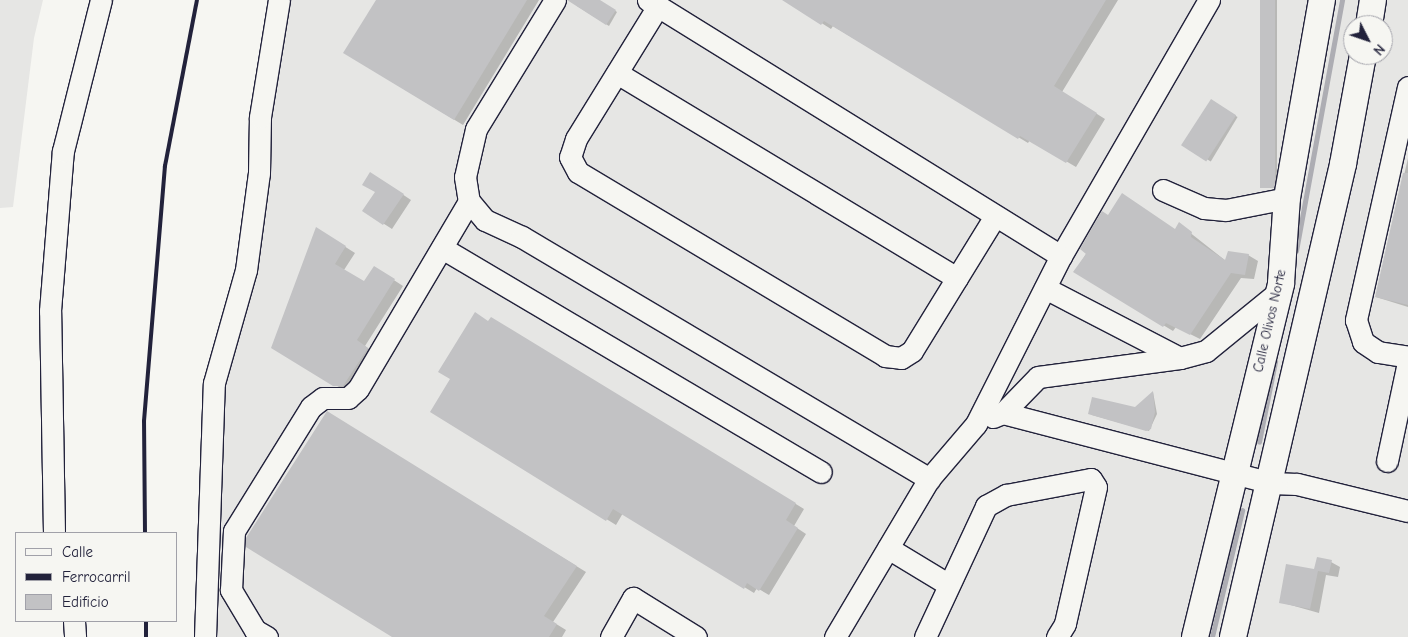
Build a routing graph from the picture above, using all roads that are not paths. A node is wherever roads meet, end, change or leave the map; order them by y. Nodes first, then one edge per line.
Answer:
1 (101, 0) edge
2 (279, 0) edge
3 (555, 0) edge
4 (1209, 0) edge
5 (1322, 0) edge
6 (1373, 0) edge
7 (653, 3) edge
8 (1370, 15) edge
9 (1362, 65) edge
10 (617, 73) junction
11 (1408, 87) edge
12 (1163, 190) dead end
13 (1287, 198) junction
14 (469, 201) junction
15 (995, 216) junction
16 (442, 248) junction
17 (1061, 256) junction
18 (957, 278) junction
19 (1045, 288) junction
20 (1277, 294) junction
21 (1408, 357) edge
22 (1180, 358) junction
23 (1408, 362) edge
24 (1003, 413) junction
25 (976, 424) junction
26 (1387, 461) dead end
27 (821, 472) dead end
28 (1236, 472) junction
29 (929, 479) junction
30 (1272, 483) junction
31 (1408, 511) edge
32 (54, 532) edge
33 (888, 548) junction
34 (949, 585) junction
35 (74, 622) edge
36 (75, 637) edge
37 (204, 637) edge
38 (267, 637) edge
39 (611, 637) edge
40 (696, 637) edge
41 (835, 637) edge
42 (925, 637) edge
43 (1057, 637) edge
44 (1195, 637) edge
45 (1233, 637) edge

1 - 32 street
2 - 37 street
3 - 14 street
4 - 17 street
5 - 13 main road, Calle Olivos Norte
6 - 8 main road
7 - 10 street
7 - 15 street
9 - 30 main road
10 - 18 street
10 - 18 street
11 - 21 street
12 - 13 street
13 - 20 main road, Calle Olivos Norte
14 - 16 street
14 - 29 street
15 - 17 street
15 - 18 street
16 - 27 street
16 - 38 street
17 - 19 street
19 - 22 street
19 - 25 street
20 - 22 street
20 - 28 main road, Calle Olivos Norte
22 - 24 street
23 - 26 street
24 - 25 street
24 - 28 street
25 - 29 street
28 - 30 street
28 - 44 main road, Calle Olivos Norte
29 - 33 street
30 - 31 street
30 - 45 main road
33 - 34 street
33 - 41 street
34 - 42 street
34 - 43 street
35 - 36 street
39 - 40 street

